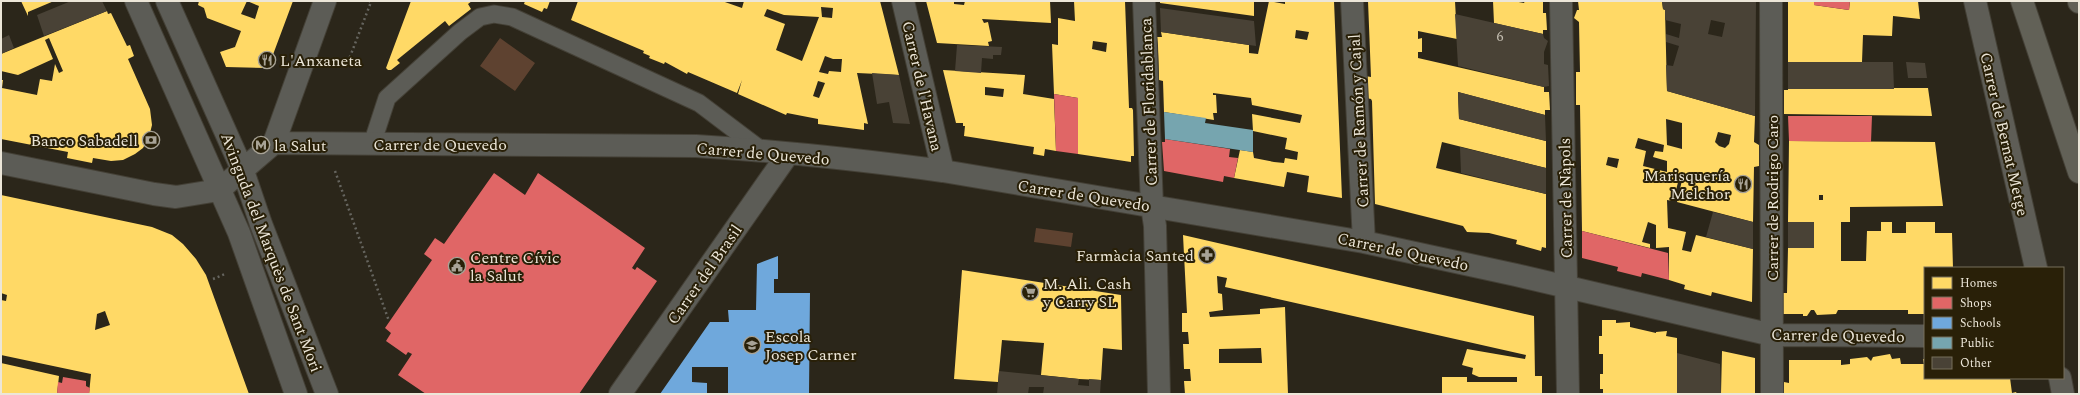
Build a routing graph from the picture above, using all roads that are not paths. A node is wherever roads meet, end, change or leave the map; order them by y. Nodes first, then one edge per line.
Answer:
1 (136, 1) edge
2 (167, 1) edge
3 (325, 1) edge
4 (904, 1) edge
5 (1144, 1) edge
6 (1352, 1) edge
7 (1562, 1) edge
8 (1771, 1) edge
9 (1974, 1) edge
10 (2022, 1) edge
11 (274, 143) junction
12 (372, 144) junction
13 (761, 150) junction
14 (788, 154) junction
15 (1, 163) edge
16 (243, 171) junction
17 (943, 171) junction
18 (2079, 172) edge
19 (219, 190) junction
20 (1152, 206) junction
21 (1364, 242) junction
22 (2036, 267) edge
23 (1566, 287) junction
24 (1772, 335) junction
25 (1924, 336) edge
26 (2060, 379) edge
27 (296, 394) edge
28 (327, 394) edge
29 (620, 394) edge
30 (1159, 394) edge
31 (1568, 394) edge
32 (1772, 394) edge
33 (2063, 394) edge

1 - 19 street, Avinguda del Marquès de Sant Mori
2 - 16 street, Avinguda del Marquès de Sant Mori
3 - 11 street
4 - 17 street, Carrer de l'Havana
5 - 20 street, Carrer de Floridablanca
6 - 21 street, Carrer de Ramón y Cajal
7 - 23 street, Carrer de Nàpols
8 - 24 street, Carrer de Rodrigo Caro
9 - 22 street, Carrer de Bernat Metge
10 - 18 highway
11 - 12 street, Carrer de Quevedo
11 - 16 street
12 - 13 street, Carrer de Quevedo
12 - 13 lane
13 - 14 street, Carrer de Quevedo
14 - 17 street, Carrer de Quevedo
14 - 29 street, Carrer del Brasil
15 - 19 street
16 - 19 street
16 - 28 street, Avinguda del Marquès de Sant Mori
17 - 20 street, Carrer de Quevedo
19 - 27 street, Avinguda del Marquès de Sant Mori
20 - 21 street, Carrer de Quevedo
20 - 30 street, Carrer de Floridablanca
21 - 23 street, Carrer de Quevedo
23 - 24 street, Carrer de Quevedo
23 - 31 street, Carrer de Nàpols
24 - 25 street, Carrer de Quevedo
24 - 32 street, Carrer de Rodrigo Caro
26 - 33 street

